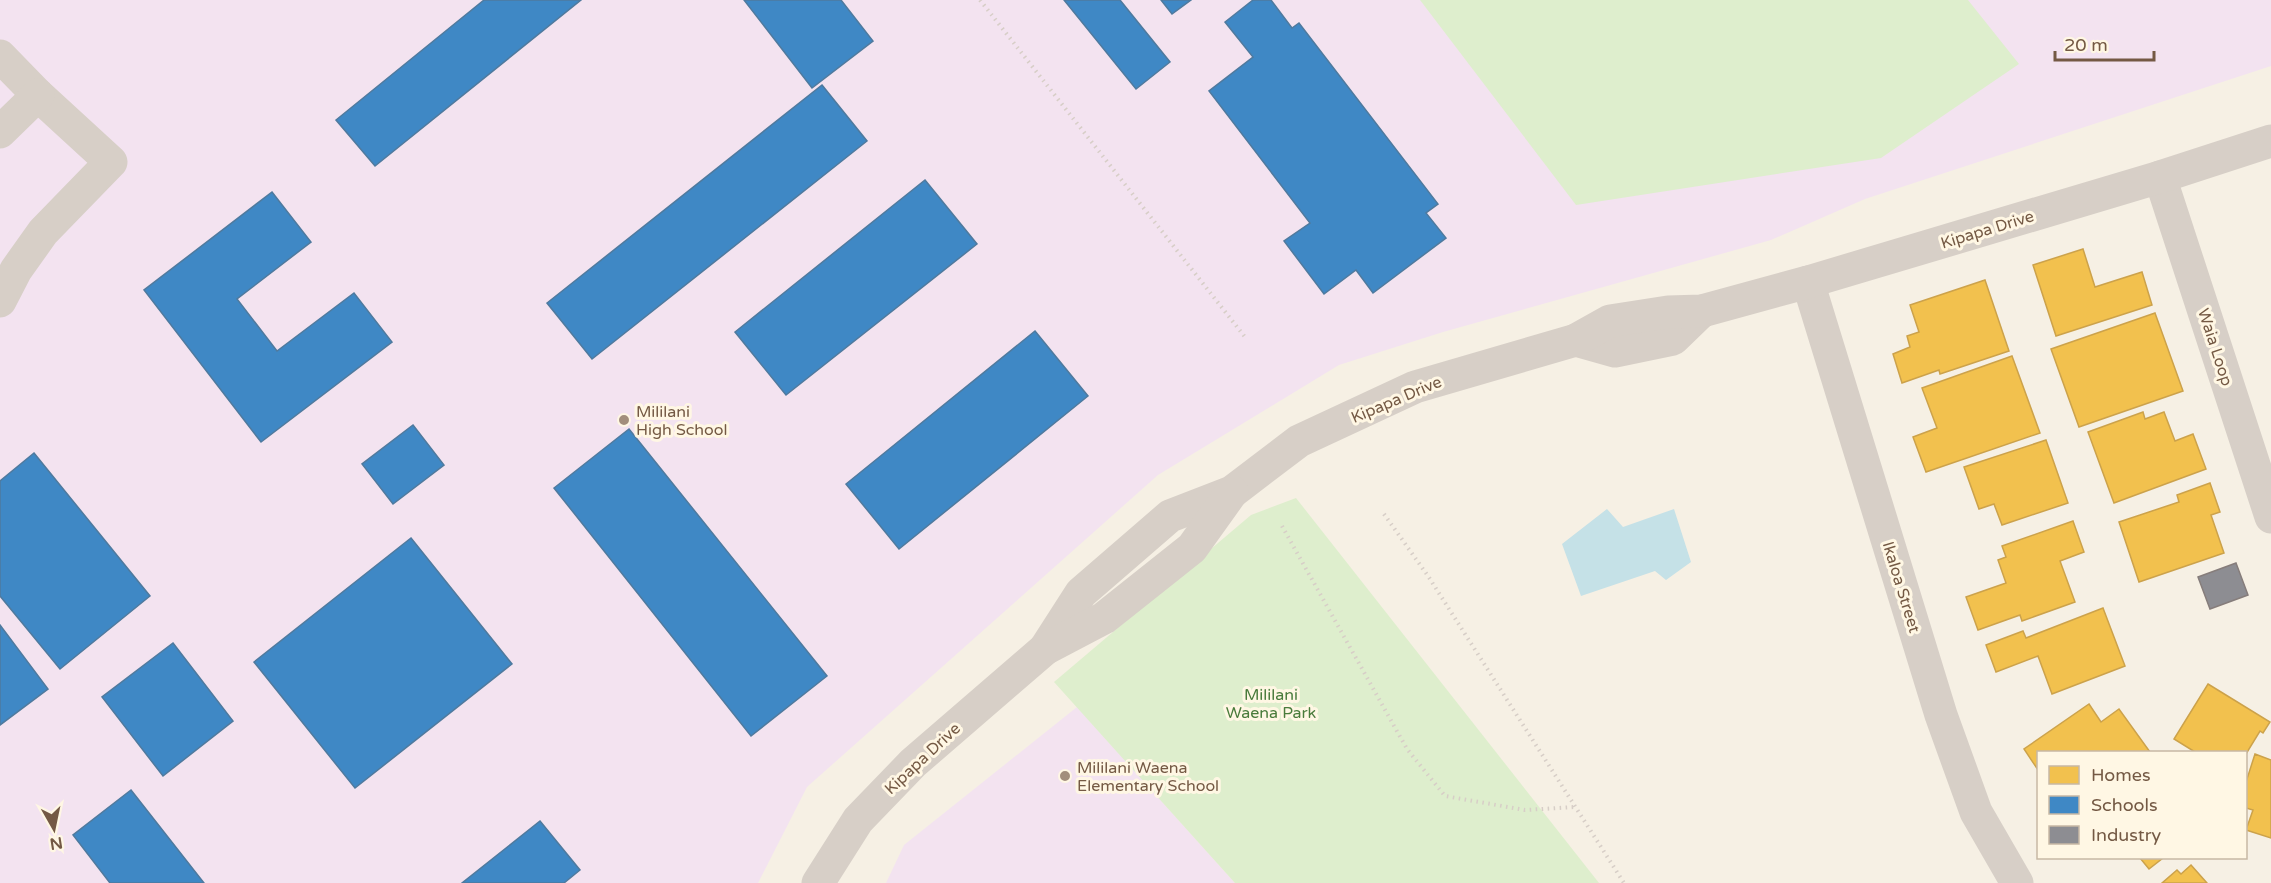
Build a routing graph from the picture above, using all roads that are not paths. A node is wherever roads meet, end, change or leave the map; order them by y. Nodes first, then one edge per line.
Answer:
1 (0, 56) edge
2 (38, 95) junction
3 (0, 132) edge
4 (2271, 141) edge
5 (2160, 177) junction
6 (1808, 282) junction
7 (0, 301) edge
8 (2271, 517) edge
9 (818, 883) edge
10 (2017, 883) edge

1 - 2 street
2 - 3 street
2 - 7 street
4 - 5 street, Kipapa Drive
5 - 6 street, Kipapa Drive
5 - 8 street, Waia Loop
6 - 9 street, Kipapa Drive
6 - 10 street, Ikaloa Street

